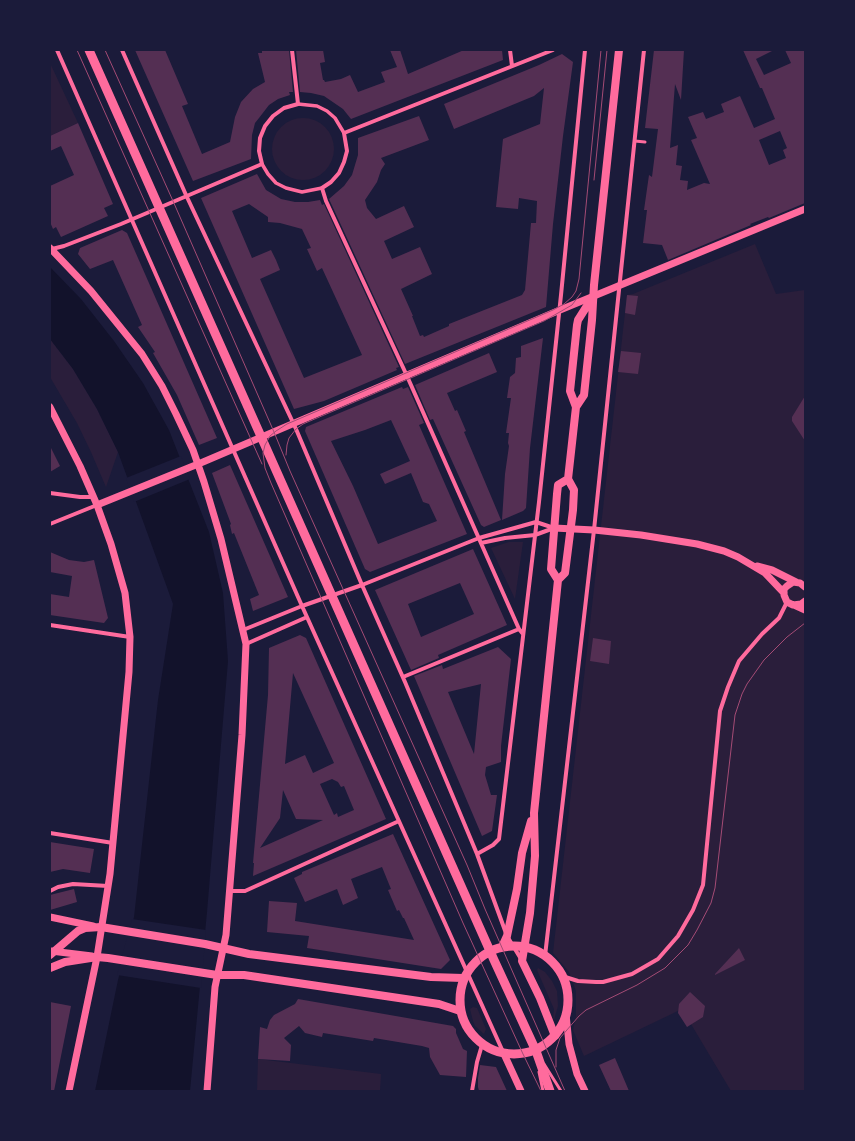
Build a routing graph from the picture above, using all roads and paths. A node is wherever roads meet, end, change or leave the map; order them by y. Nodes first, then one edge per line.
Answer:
1 (57, 50) edge
2 (89, 50) edge
3 (122, 50) edge
4 (292, 50) edge
5 (510, 50) edge
6 (553, 50) edge
7 (585, 50) edge
8 (618, 50) edge
9 (644, 50) edge
10 (512, 66) junction
11 (298, 104) junction
12 (344, 133) junction
13 (635, 141) junction
14 (644, 142) dead end
15 (262, 164) junction
16 (322, 188) junction
17 (186, 195) junction
18 (159, 208) junction
19 (805, 209) edge
20 (132, 219) junction
21 (51, 248) edge
22 (620, 286) junction
23 (592, 298) junction
24 (560, 310) junction
25 (407, 376) junction
26 (50, 407) edge
27 (576, 407) junction
28 (293, 424) junction
29 (262, 437) junction
30 (234, 449) junction
31 (198, 464) junction
32 (568, 479) junction
33 (50, 493) edge
34 (93, 496) junction
35 (97, 504) junction
36 (536, 522) junction
37 (50, 524) edge
38 (554, 528) junction
39 (571, 528) junction
40 (594, 530) junction
41 (535, 535) junction
42 (479, 538) junction
43 (481, 543) junction
44 (751, 564) junction
45 (558, 580) junction
46 (802, 584) edge
47 (362, 585) junction
48 (784, 593) junction
49 (332, 595) junction
50 (805, 601) edge
51 (790, 604) junction
52 (302, 606) junction
53 (805, 610) edge
54 (307, 617) junction
55 (50, 625) edge
56 (519, 629) junction
57 (244, 630) junction
58 (523, 634) junction
59 (130, 638) junction
60 (246, 644) junction
61 (403, 677) junction
62 (534, 813) junction
63 (400, 821) junction
64 (50, 833) edge
65 (113, 843) junction
66 (477, 854) junction
67 (108, 886) junction
68 (50, 891) edge
69 (229, 891) junction
70 (50, 917) edge
71 (101, 928) junction
72 (507, 936) junction
73 (514, 946) junction
74 (502, 947) junction
75 (524, 947) junction
76 (223, 948) junction
77 (490, 951) junction
78 (51, 953) edge
79 (545, 956) junction
80 (96, 957) junction
81 (522, 961) junction
82 (50, 968) edge
83 (217, 974) junction
84 (465, 975) junction
85 (562, 976) junction
86 (460, 1011) junction
87 (566, 1014) junction
88 (555, 1036) junction
89 (482, 1045) junction
90 (536, 1051) junction
91 (504, 1054) junction
92 (68, 1091) edge
93 (207, 1091) edge
94 (472, 1091) edge
95 (521, 1091) edge
96 (543, 1091) edge
97 (550, 1091) edge
98 (561, 1091) edge
99 (585, 1091) edge

1 - 20 street
2 - 18 main road
3 - 17 street
4 - 11 street
5 - 10 street
6 - 10 street
7 - 24 street
8 - 23 main road
9 - 13 street
10 - 12 street
11 - 12 street
11 - 15 street
12 - 16 street
13 - 14 lane
13 - 22 street
15 - 16 street
15 - 17 street
16 - 25 street
17 - 18 street
17 - 28 street
18 - 20 street
18 - 29 main road
19 - 22 street
20 - 21 street
20 - 30 street
21 - 31 street
22 - 23 street
22 - 40 street
23 - 24 street
23 - 27 main road
23 - 27 main road
24 - 25 street
24 - 36 street
25 - 28 street
25 - 42 street
26 - 34 street
27 - 32 main road
28 - 29 street
28 - 47 street
29 - 30 street
29 - 49 main road
30 - 31 street
30 - 52 street
31 - 35 street
31 - 57 street
32 - 38 main road
32 - 39 main road
33 - 34 street
34 - 35 street
35 - 37 street
35 - 59 street
36 - 38 street
36 - 41 street
36 - 42 street
38 - 39 street
38 - 41 street
38 - 45 main road
39 - 40 street
39 - 45 main road
40 - 44 street
40 - 79 street
41 - 43 street
41 - 58 street
42 - 43 street
42 - 47 street
43 - 56 street
44 - 46 street
44 - 48 street
45 - 62 main road
46 - 48 street
47 - 49 street
47 - 61 street
48 - 51 street
49 - 52 street
49 - 77 main road
50 - 51 street
51 - 53 street
51 - 85 street
52 - 54 street
52 - 57 street
54 - 60 street
54 - 63 street
55 - 59 street
56 - 58 street
56 - 61 street
57 - 60 street
58 - 66 street
59 - 65 street
60 - 69 street
61 - 66 street
62 - 72 main road
62 - 75 main road
63 - 69 street
63 - 84 street
64 - 65 street
65 - 67 street
66 - 72 street
67 - 68 street
67 - 71 street
69 - 76 street
70 - 71 street
71 - 76 main road
71 - 78 main road
71 - 80 street
72 - 73 street
72 - 74 main road
73 - 74 main road
73 - 75 main road
73 - 81 street
74 - 77 main road
75 - 79 main road
75 - 81 main road
76 - 83 street
76 - 84 main road
77 - 84 main road
77 - 90 main road
78 - 80 street
79 - 85 main road
80 - 82 main road
80 - 83 main road
80 - 92 street
81 - 88 main road
83 - 86 main road
83 - 93 street
84 - 86 main road
84 - 91 street
85 - 87 main road
86 - 89 main road
87 - 88 main road
87 - 99 street
88 - 90 main road
89 - 91 main road
89 - 94 street
90 - 91 main road
90 - 96 lane
90 - 97 main road
90 - 98 lane
91 - 95 street

